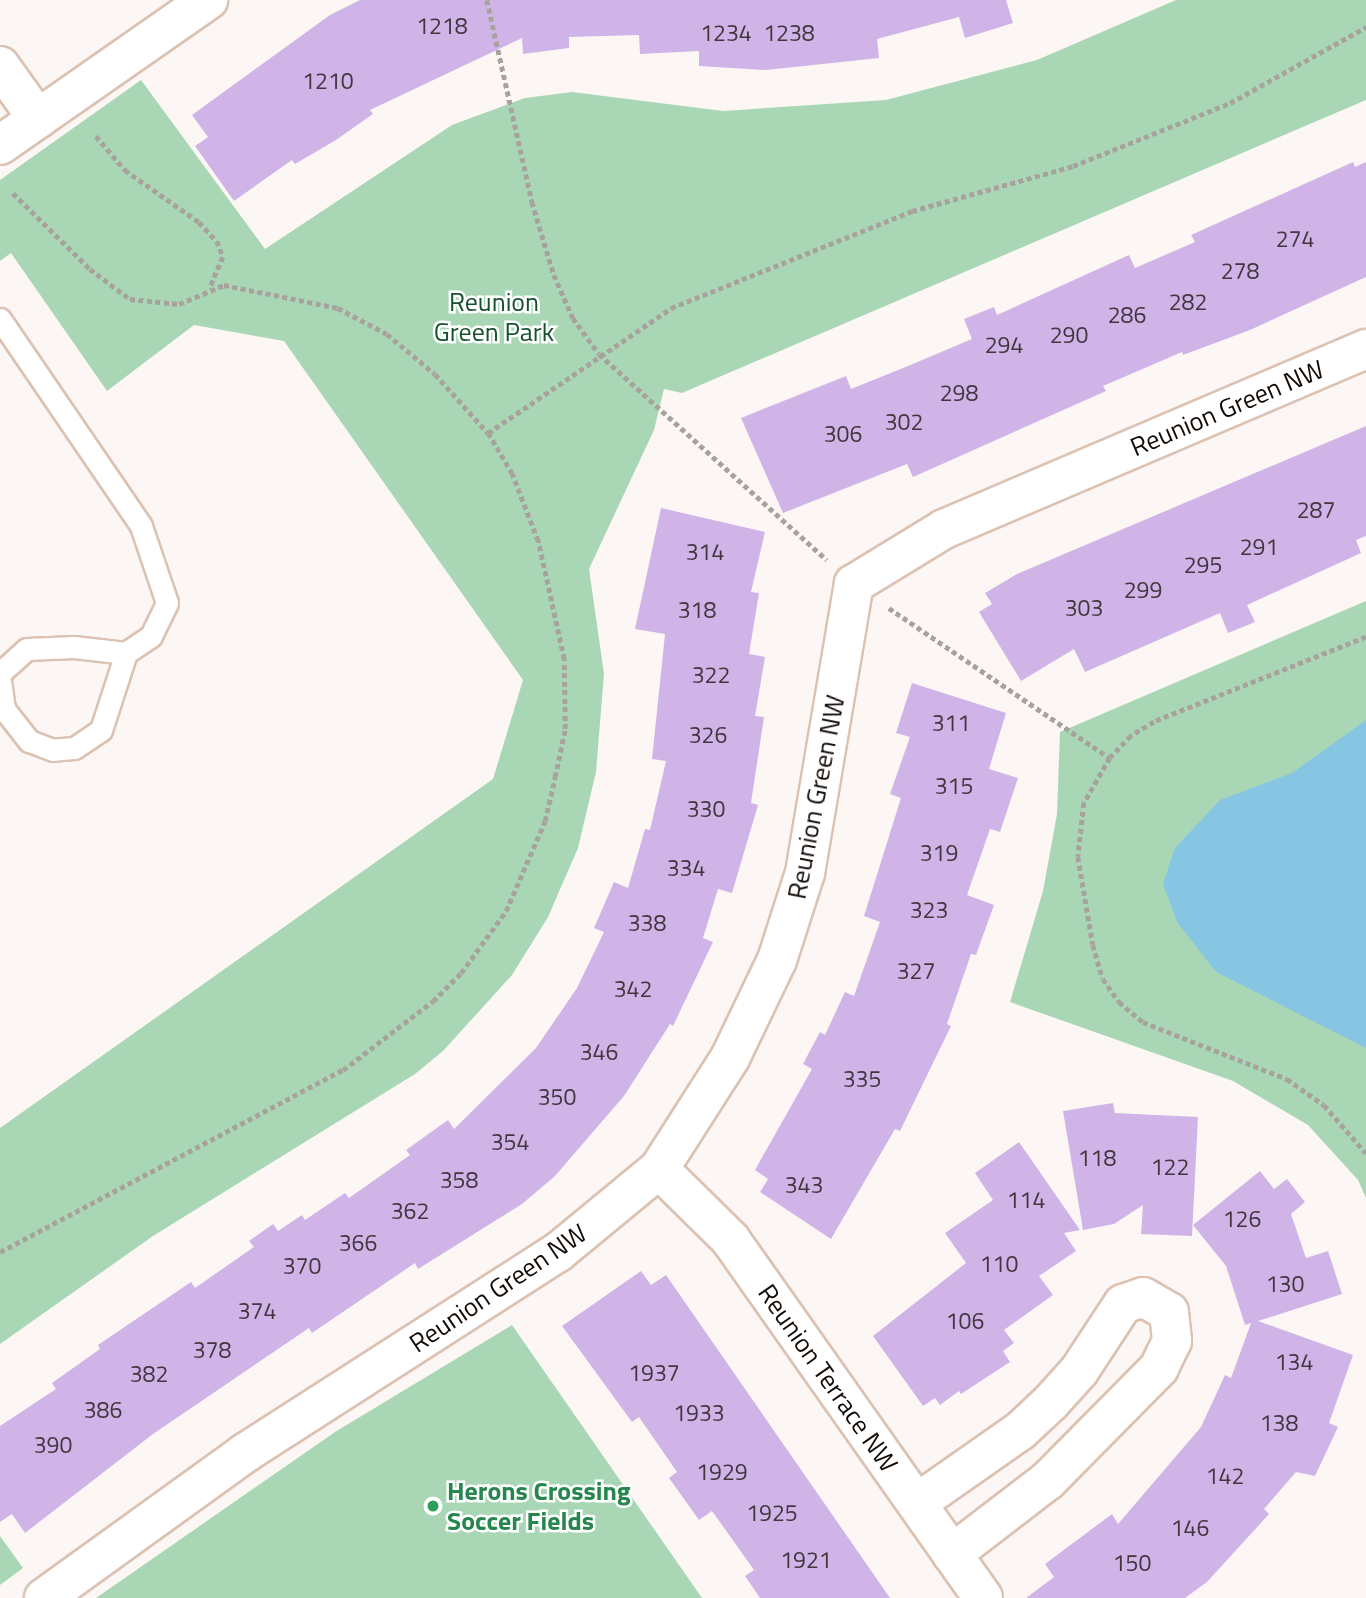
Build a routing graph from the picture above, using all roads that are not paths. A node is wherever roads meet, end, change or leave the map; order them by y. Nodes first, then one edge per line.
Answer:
1 (208, 0) edge
2 (0, 66) edge
3 (37, 119) junction
4 (0, 145) edge
5 (0, 319) edge
6 (1366, 349) edge
7 (127, 653) junction
8 (0, 673) edge
9 (0, 682) edge
10 (659, 1169) junction
11 (917, 1503) junction
12 (953, 1554) junction
13 (44, 1598) edge
14 (983, 1598) edge

1 - 3 street
2 - 3 street
3 - 4 street
5 - 7 lane
6 - 10 street, Reunion Green NW
7 - 8 lane
7 - 9 lane
10 - 11 street, Reunion Terrace NW
10 - 13 street, Reunion Green NW
11 - 12 street, Reunion Terrace NW
11 - 12 street
12 - 14 street, Reunion Terrace NW

